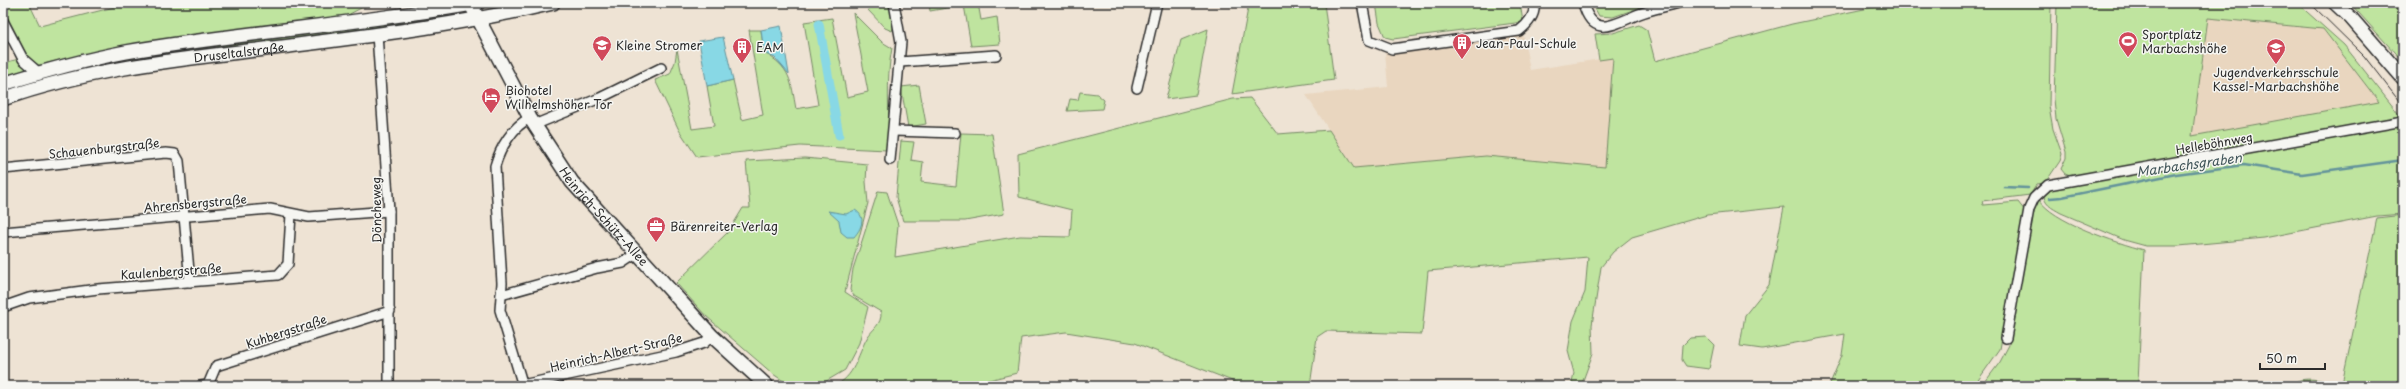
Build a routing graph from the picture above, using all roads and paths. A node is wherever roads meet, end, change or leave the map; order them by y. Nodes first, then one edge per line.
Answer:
1 (420, 3) edge
2 (473, 3) edge
3 (553, 3) edge
4 (894, 3) edge
5 (1157, 3) edge
6 (1362, 3) edge
7 (1534, 3) edge
8 (1583, 3) edge
9 (1678, 3) edge
10 (2335, 3) edge
11 (397, 16) junction
12 (478, 19) junction
13 (3, 21) edge
14 (377, 34) junction
15 (996, 55) dead end
16 (900, 62) junction
17 (661, 68) dead end
18 (39, 73) junction
19 (2403, 78) edge
20 (3, 84) edge
21 (1137, 88) dead end
22 (3, 99) edge
23 (2403, 121) edge
24 (532, 122) junction
25 (894, 131) junction
26 (955, 132) dead end
27 (890, 160) dead end
28 (3, 170) edge
29 (389, 211) junction
30 (291, 214) junction
31 (184, 216) junction
32 (3, 232) edge
33 (638, 253) junction
34 (190, 282) junction
35 (501, 295) junction
36 (3, 307) edge
37 (390, 311) junction
38 (712, 336) junction
39 (2006, 338) dead end
40 (523, 385) edge
41 (201, 386) edge
42 (208, 386) edge
43 (389, 386) edge
44 (767, 386) edge

1 - 11 main road
2 - 11 main road, Druseltalstraße
2 - 12 main road, Druseltalstraße
3 - 12 main road, Druseltalstraße
4 - 16 street
5 - 21 street
6 - 7 street
8 - 9 street
10 - 19 main road
11 - 18 main road, Druseltalstraße
12 - 14 main road, Druseltalstraße
12 - 24 main road, Heinrich-Schütz-Allee
13 - 18 street
14 - 22 main road, Druseltalstraße
14 - 29 street, Döncheweg
15 - 16 street
16 - 25 street
17 - 24 street
18 - 20 main road, Druseltalstraße
23 - 39 street, Helleböhnweg
24 - 33 main road, Heinrich-Schütz-Allee
24 - 35 street
25 - 26 street
25 - 27 street
28 - 31 street, Schauenburgstraße
29 - 30 street, Ahrensbergstraße
29 - 37 street, Döncheweg
30 - 31 street, Ahrensbergstraße
30 - 34 street, Kaulenbergstraße
31 - 32 street, Ahrensbergstraße
31 - 34 street, Schauenburgstraße
33 - 35 street
33 - 38 main road, Heinrich-Schütz-Allee
34 - 36 street, Kaulenbergstraße
35 - 40 street
37 - 42 street, Kuhbergstraße
37 - 43 street, Döncheweg
38 - 40 street, Heinrich-Albert-Straße
38 - 44 main road, Heinrich-Schütz-Allee
41 - 42 street, Kuhbergstraße

